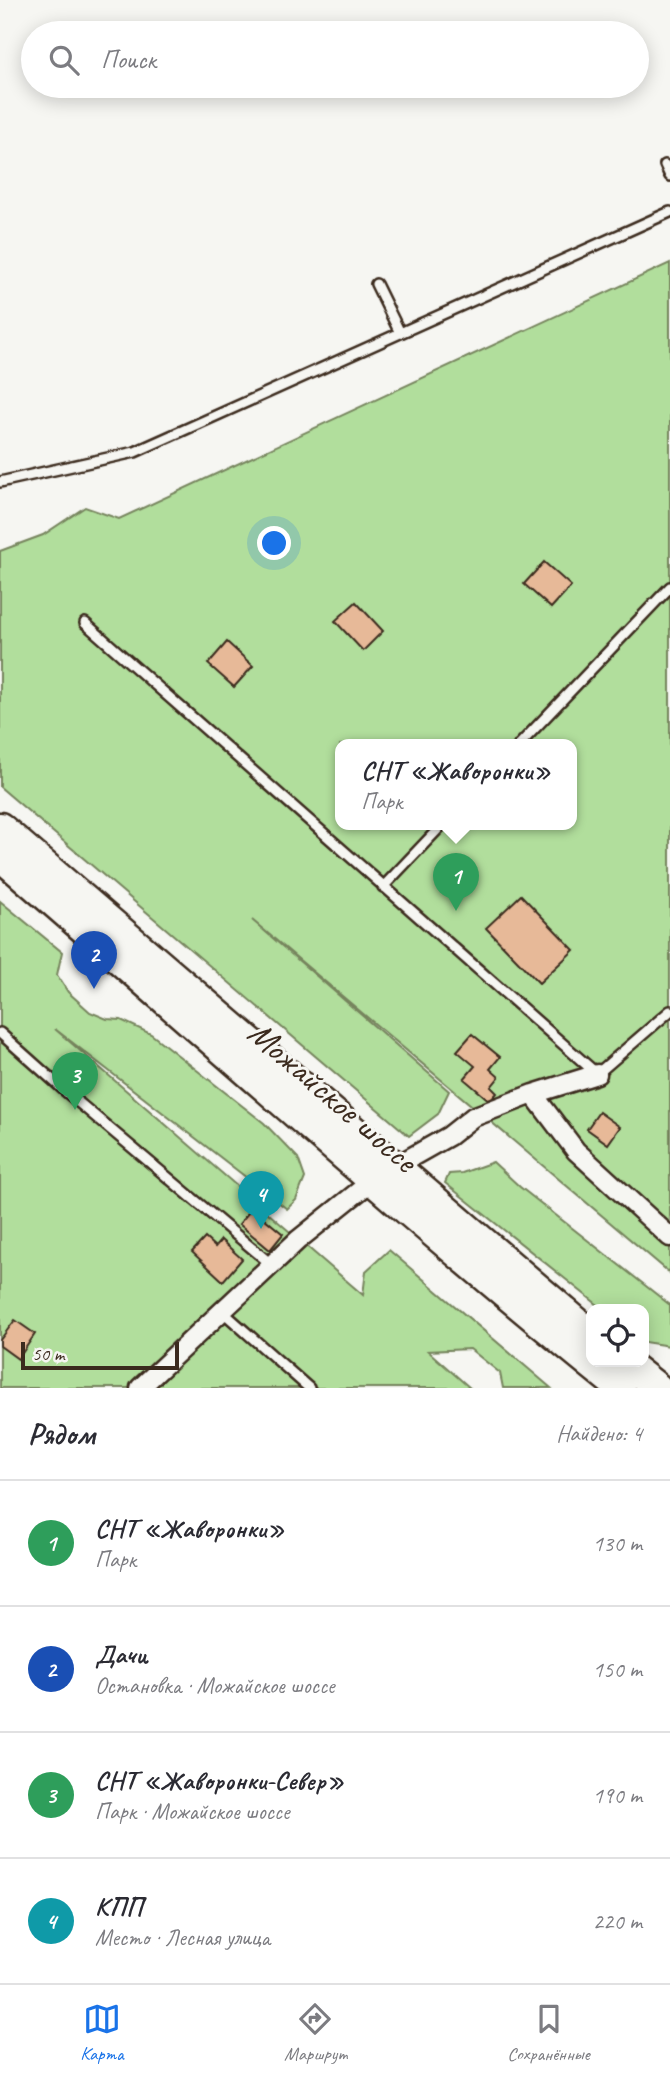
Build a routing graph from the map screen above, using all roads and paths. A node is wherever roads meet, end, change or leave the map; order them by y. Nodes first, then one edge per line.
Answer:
1 (665, 165) dead end
2 (670, 176) edge
3 (670, 212) edge
4 (376, 284) dead end
5 (400, 332) junction
6 (0, 482) edge
7 (670, 587) edge
8 (85, 623) dead end
9 (525, 739) edge
10 (0, 827) edge
11 (437, 830) edge
12 (0, 856) edge
13 (383, 887) junction
14 (670, 1011) edge
15 (0, 1033) edge
16 (597, 1074) junction
17 (533, 1094) junction
18 (383, 1174) junction
19 (670, 1237) edge
20 (271, 1265) junction
21 (222, 1311) junction
22 (586, 1330) edge
23 (631, 1367) edge
24 (140, 1388) edge
25 (309, 1388) edge
26 (620, 1388) edge
27 (658, 1388) edge

1 - 2 lane
3 - 5 lane
4 - 5 lane
5 - 6 lane
7 - 9 lane
8 - 13 lane
10 - 18 main road, Можайское шоссе
11 - 13 lane
12 - 18 main road, Можайское шоссе
13 - 16 lane
14 - 16 lane
15 - 20 lane
16 - 17 street
17 - 18 street
17 - 19 street
18 - 20 street
18 - 22 main road, Можайское шоссе
18 - 26 main road, Можайское шоссе
20 - 21 street
21 - 24 street
21 - 25 lane
23 - 27 main road

